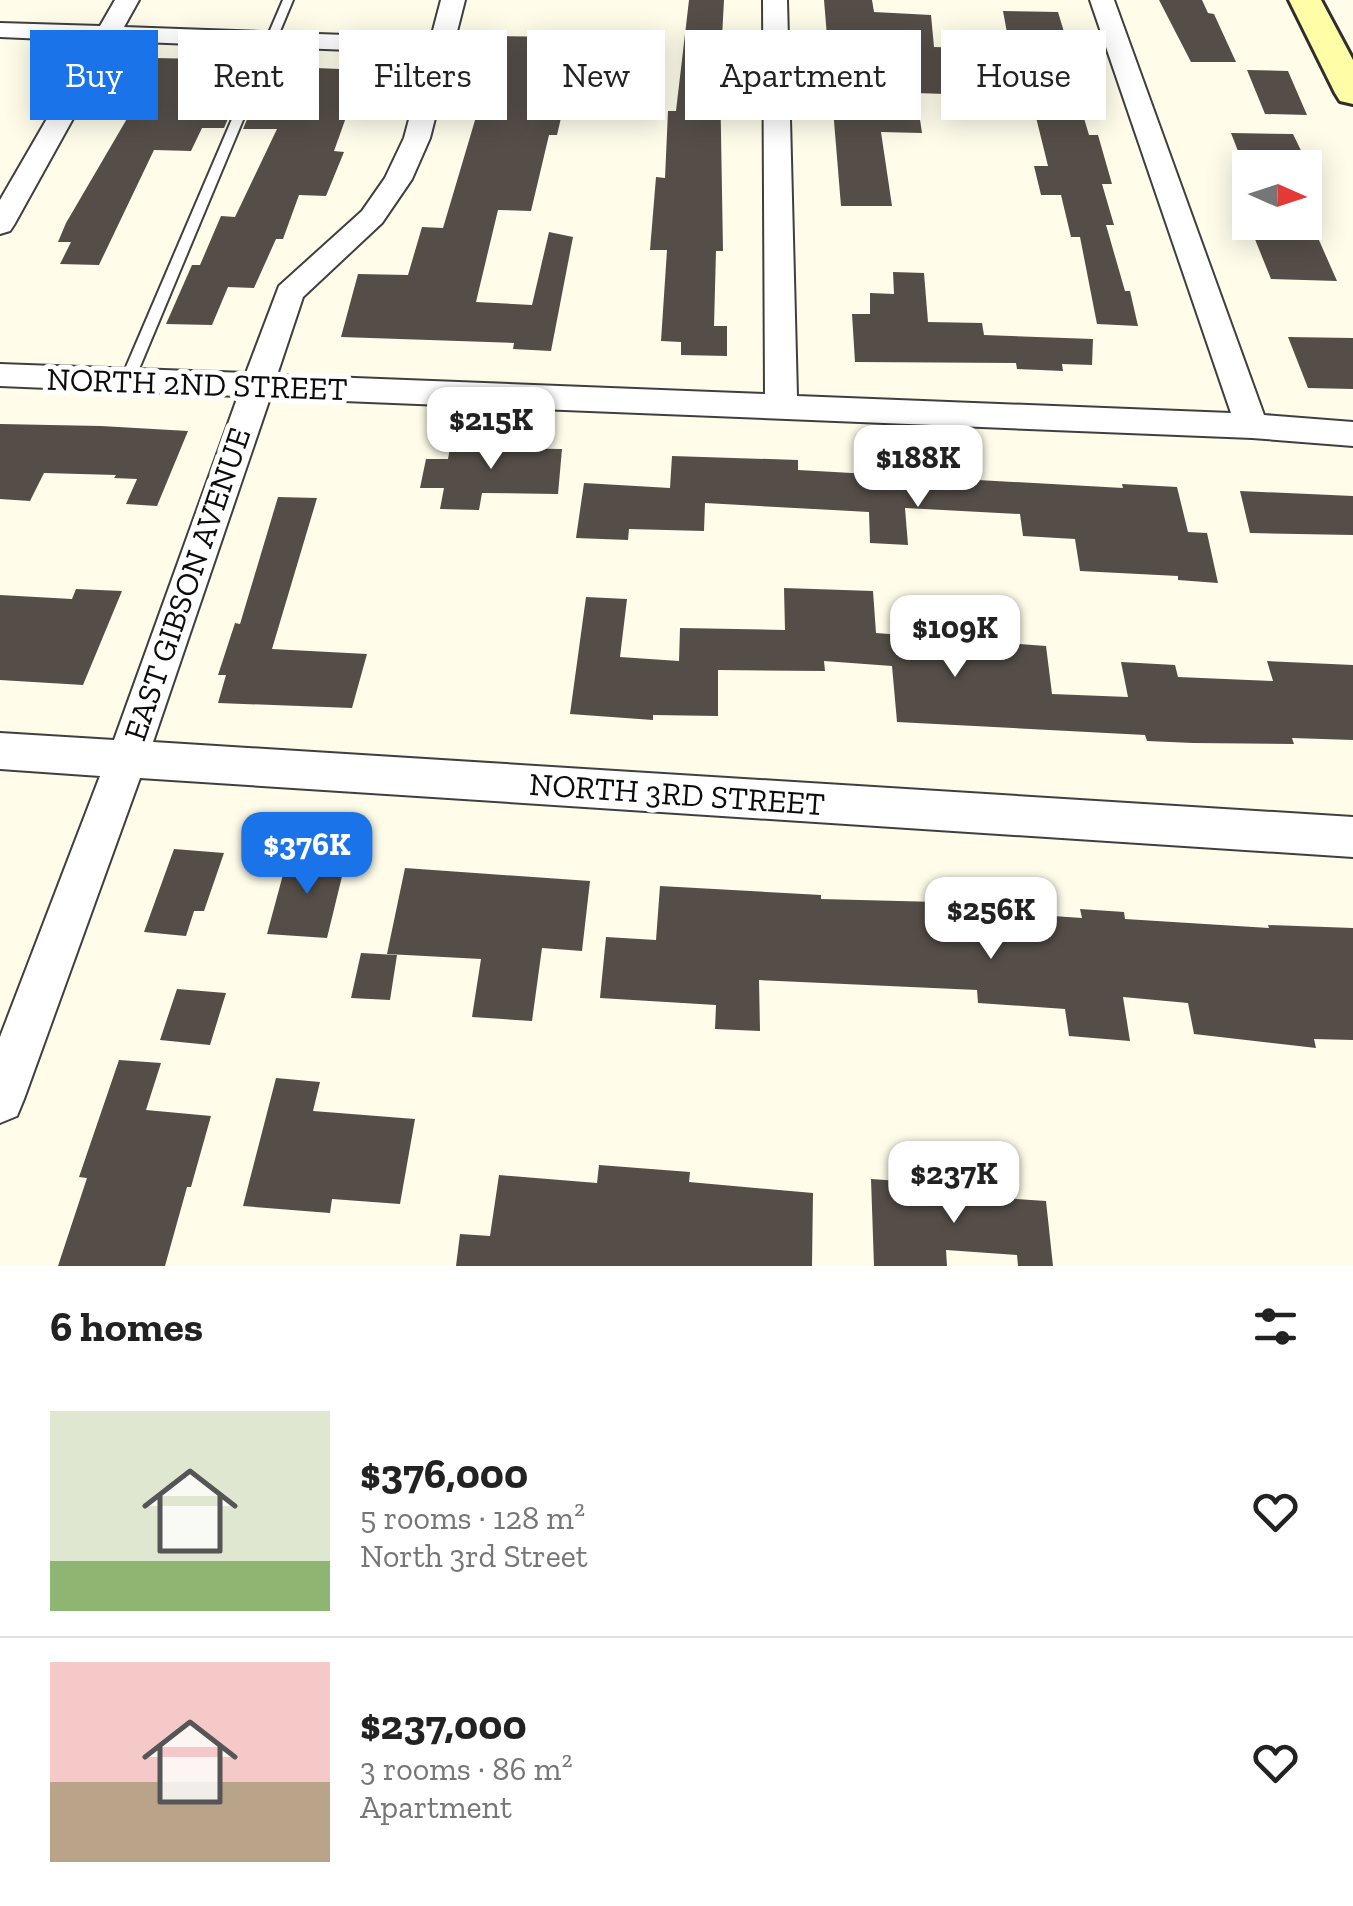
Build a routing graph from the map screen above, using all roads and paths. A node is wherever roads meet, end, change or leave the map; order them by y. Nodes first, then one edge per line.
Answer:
1 (127, 0) edge
2 (288, 0) edge
3 (453, 0) edge
4 (775, 0) edge
5 (1102, 0) edge
6 (1305, 0) edge
7 (0, 30) edge
8 (109, 30) edge
9 (277, 30) edge
10 (447, 30) edge
11 (30, 31) edge
12 (1353, 94) edge
13 (59, 120) edge
14 (239, 120) edge
15 (422, 120) edge
16 (0, 225) edge
17 (0, 375) edge
18 (127, 381) junction
19 (255, 386) junction
20 (781, 407) junction
21 (1252, 426) junction
22 (1353, 434) edge
23 (0, 751) edge
24 (127, 759) junction
25 (1353, 838) edge
26 (0, 1099) edge

1 - 8 street
2 - 9 lane
3 - 10 street, EAST GIBSON AVENUE
4 - 20 street
5 - 21 street
6 - 12 main road
7 - 11 street
13 - 16 street
14 - 18 lane
15 - 19 street, EAST GIBSON AVENUE
17 - 18 street, NORTH 2ND STREET
18 - 19 street, NORTH 2ND STREET
19 - 20 street, NORTH 2ND STREET
19 - 24 street, EAST GIBSON AVENUE
20 - 21 street, NORTH 2ND STREET
21 - 22 street, NORTH 2ND STREET
23 - 24 street, NORTH 3RD STREET
24 - 25 street, NORTH 3RD STREET
24 - 26 street, EAST GIBSON AVENUE

